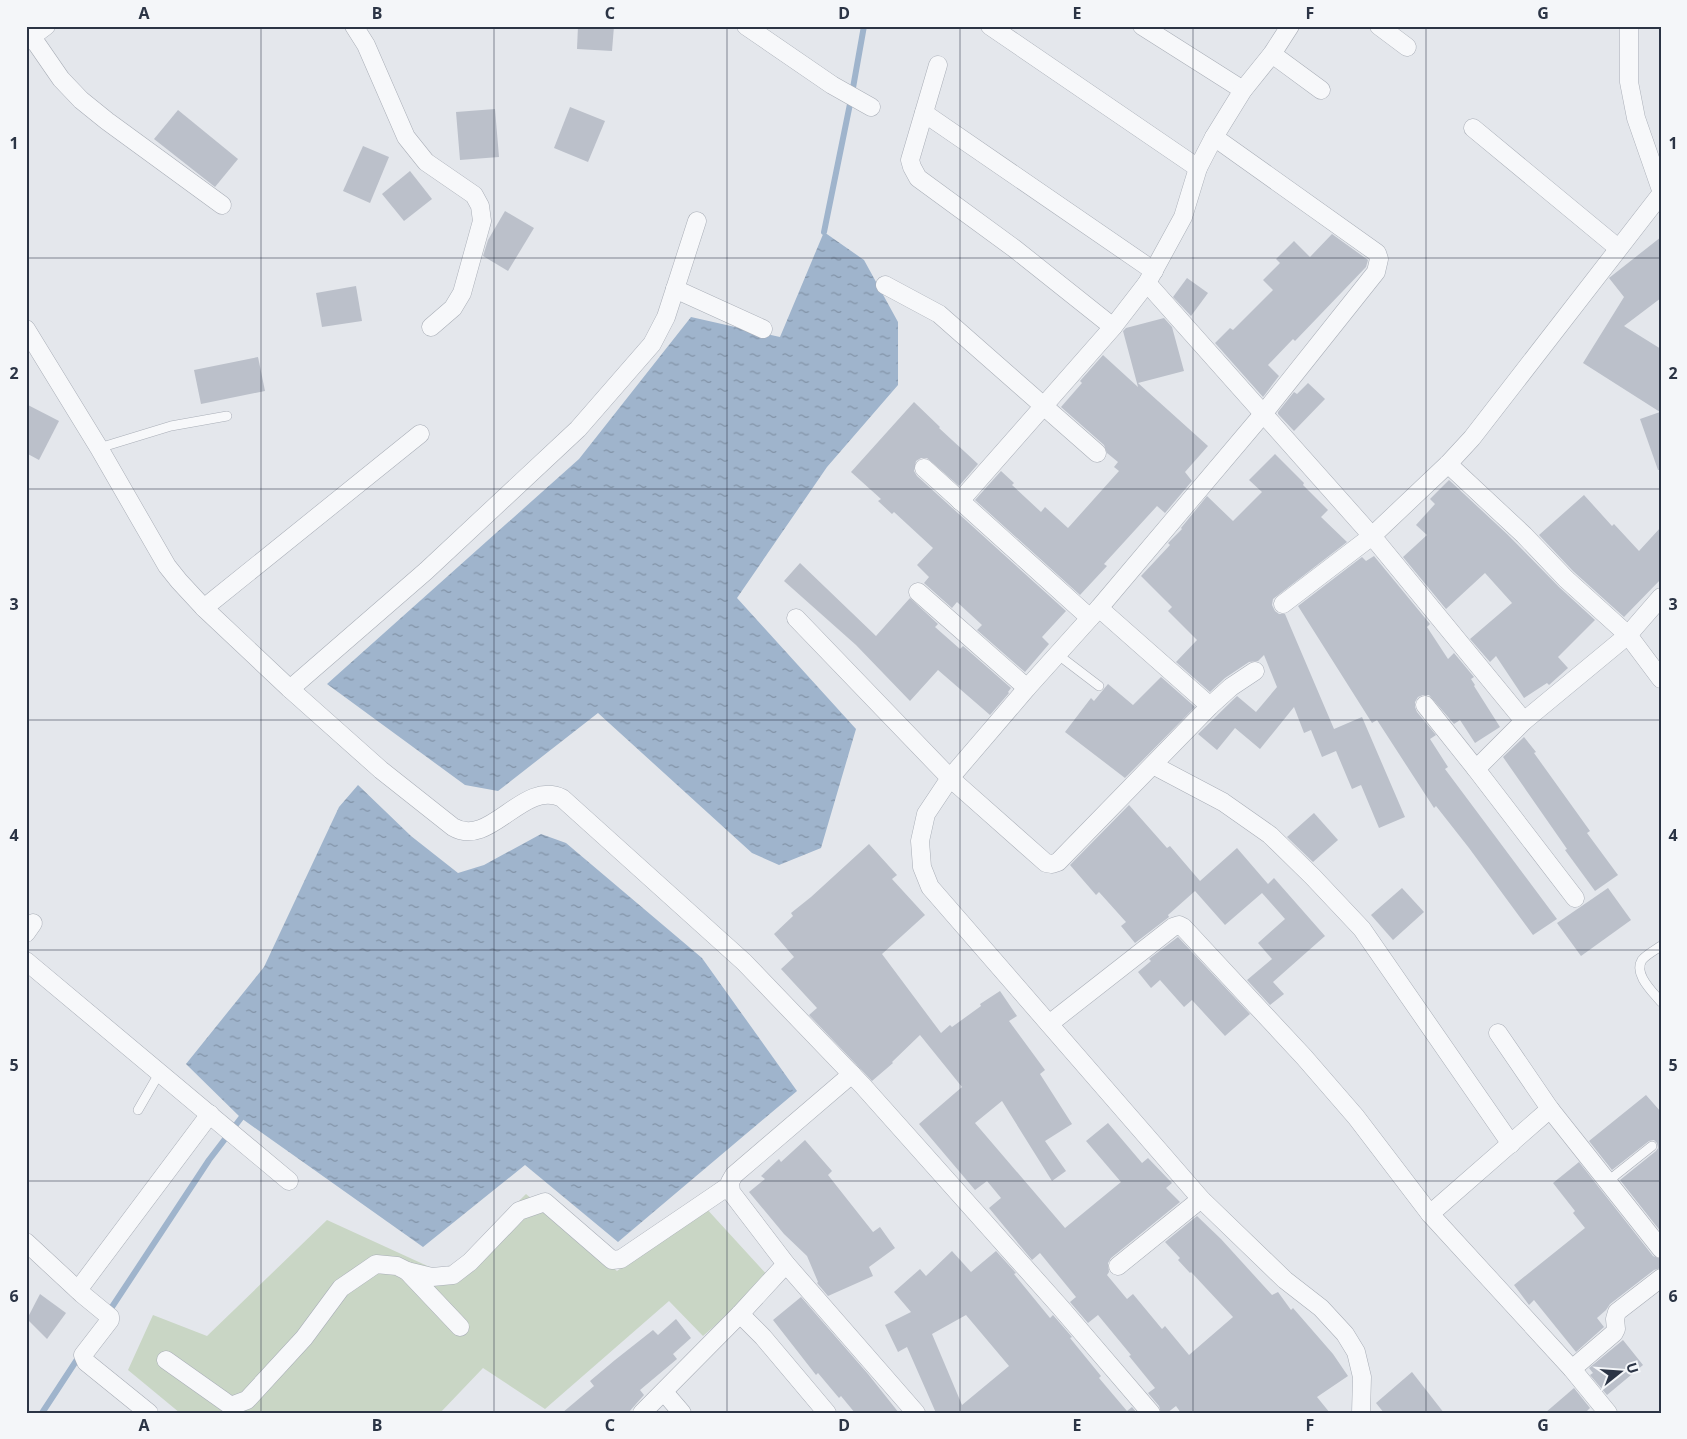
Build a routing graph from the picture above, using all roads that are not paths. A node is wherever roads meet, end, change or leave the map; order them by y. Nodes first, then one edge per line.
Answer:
1 (46, 26) edge
2 (354, 26) edge
3 (746, 26) edge
4 (990, 26) edge
5 (1142, 26) edge
6 (1290, 26) edge
7 (1379, 26) edge
8 (1629, 26) edge
9 (29, 39) edge
10 (1407, 47) dead end
11 (1272, 54) junction
12 (938, 65) dead end
13 (1243, 90) junction
14 (1322, 90) dead end
15 (871, 107) dead end
16 (924, 113) junction
17 (1473, 128) dead end
18 (1214, 137) junction
19 (1198, 168) junction
20 (1661, 190) edge
21 (1661, 194) edge
22 (222, 205) dead end
23 (697, 221) dead end
24 (1618, 248) junction
25 (1150, 277) junction
26 (885, 285) dead end
27 (675, 289) junction
28 (430, 326) dead end
29 (1113, 327) junction
30 (26, 329) edge
31 (763, 329) dead end
32 (1045, 406) junction
33 (1263, 414) junction
34 (226, 416) dead end
35 (420, 434) dead end
36 (99, 448) junction
37 (1098, 453) dead end
38 (1448, 464) junction
39 (924, 468) dead end
40 (960, 501) junction
41 (1372, 536) junction
42 (918, 592) dead end
43 (1661, 597) edge
44 (1283, 604) dead end
45 (204, 608) junction
46 (1095, 613) junction
47 (796, 618) dead end
48 (1628, 635) junction
49 (1057, 654) junction
50 (1255, 672) dead end
51 (1661, 679) edge
52 (1099, 686) dead end
53 (1028, 688) junction
54 (290, 689) junction
55 (1210, 706) junction
56 (1425, 706) dead end
57 (1524, 722) junction
58 (1153, 765) junction
59 (1476, 769) junction
60 (950, 778) junction
61 (1575, 898) dead end
62 (1661, 946) edge
63 (26, 961) edge
64 (1661, 1002) edge
65 (1049, 1024) junction
66 (1498, 1033) dead end
67 (160, 1072) junction
68 (852, 1074) junction
69 (1550, 1109) junction
70 (138, 1110) dead end
71 (214, 1117) junction
72 (1511, 1144) junction
73 (1652, 1146) dead end
74 (289, 1181) dead end
75 (1608, 1182) junction
76 (730, 1185) junction
77 (1201, 1199) junction
78 (1430, 1214) junction
79 (26, 1242) edge
80 (1661, 1249) edge
81 (786, 1264) junction
82 (1118, 1266) dead end
83 (407, 1271) junction
84 (1661, 1278) edge
85 (80, 1292) junction
86 (740, 1314) junction
87 (460, 1327) dead end
88 (166, 1360) dead end
89 (1572, 1369) junction
90 (664, 1392) junction
91 (149, 1413) edge
92 (642, 1413) edge
93 (682, 1413) edge
94 (826, 1413) edge
95 (916, 1413) edge
96 (1151, 1413) edge
97 (1361, 1413) edge
98 (1608, 1413) edge

1 - 9 street
2 - 28 street
3 - 15 street
4 - 19 street
5 - 13 street
6 - 11 street
7 - 10 street
8 - 20 street
9 - 22 street
11 - 13 street
11 - 14 street
12 - 16 street
13 - 18 street
16 - 25 street
16 - 29 street
17 - 24 street
18 - 19 street
18 - 33 street
19 - 25 street
21 - 24 street
23 - 27 street
24 - 38 street
25 - 29 street
25 - 33 street
26 - 32 street
27 - 31 street
27 - 54 street
29 - 32 street
30 - 36 street
32 - 37 street
32 - 40 street
33 - 41 street
33 - 46 street
34 - 36 lane
35 - 45 street
36 - 45 street
38 - 41 street
38 - 48 street
39 - 40 street
40 - 46 street
41 - 44 street
41 - 57 street
42 - 53 street
43 - 48 street
45 - 54 street
46 - 49 street
46 - 55 street
47 - 60 street
48 - 51 street
48 - 57 street
49 - 52 lane
49 - 53 street
50 - 55 street
53 - 60 street
54 - 68 street
55 - 58 street
56 - 59 street
57 - 59 street
58 - 60 street
58 - 72 street
59 - 61 street
60 - 65 street
62 - 64 lane
63 - 67 street
65 - 77 street
65 - 78 street
66 - 69 street
67 - 70 lane
67 - 71 street
68 - 76 street
68 - 96 street
69 - 72 street
69 - 75 street
71 - 74 street
71 - 85 street
72 - 78 street
73 - 75 lane
75 - 80 street
76 - 81 street
76 - 83 street
77 - 82 street
77 - 97 street
78 - 89 street
79 - 85 street
81 - 86 street
81 - 95 street
83 - 87 street
83 - 88 street
84 - 89 street
85 - 91 street
86 - 90 street
86 - 94 street
89 - 98 street
90 - 92 street
90 - 93 street

